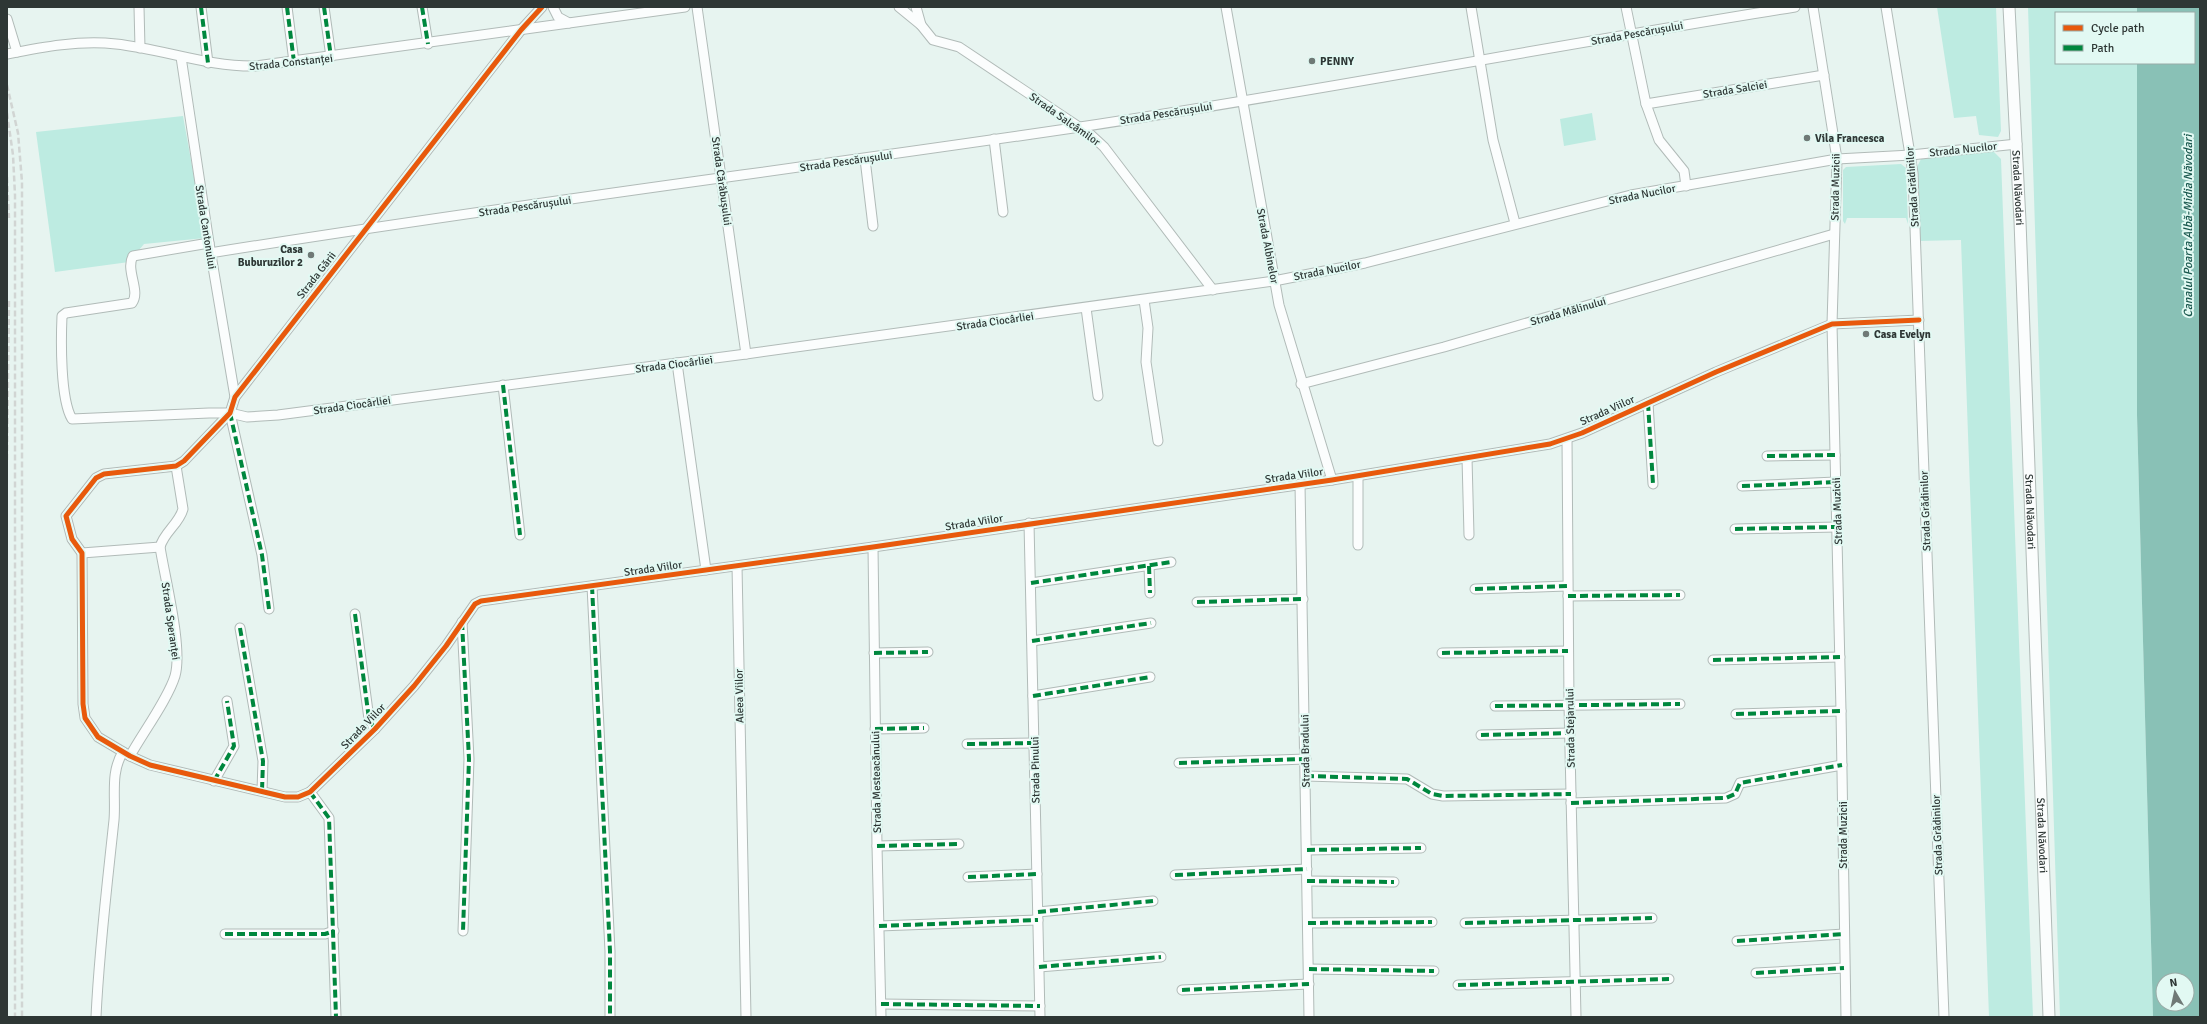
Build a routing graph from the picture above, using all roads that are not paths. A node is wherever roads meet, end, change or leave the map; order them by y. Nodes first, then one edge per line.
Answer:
1 (139, 7) edge
2 (201, 7) edge
3 (287, 7) edge
4 (324, 7) edge
5 (422, 7) edge
6 (542, 7) edge
7 (553, 7) edge
8 (685, 7) edge
9 (697, 7) edge
10 (899, 7) edge
11 (916, 7) edge
12 (1226, 7) edge
13 (1471, 7) edge
14 (1626, 7) edge
15 (1795, 7) edge
16 (1813, 7) edge
17 (1886, 7) edge
18 (2009, 7) edge
19 (7, 20) edge
20 (569, 23) junction
21 (921, 25) junction
22 (521, 30) junction
23 (1631, 34) junction
24 (428, 44) junction
25 (140, 48) junction
26 (17, 52) junction
27 (7, 54) edge
28 (181, 57) junction
29 (331, 57) junction
30 (1480, 60) junction
31 (208, 62) junction
32 (294, 62) junction
33 (1824, 75) junction
34 (1241, 102) junction
35 (1646, 104) junction
36 (1078, 127) junction
37 (994, 139) junction
38 (2017, 144) junction
39 (1911, 155) junction
40 (865, 159) junction
41 (1837, 159) junction
42 (722, 178) junction
43 (1686, 186) junction
44 (1003, 212) dead end
45 (1514, 223) junction
46 (873, 226) dead end
47 (365, 228) junction
48 (1834, 234) junction
49 (208, 242) junction
50 (210, 253) junction
51 (1274, 281) junction
52 (1213, 290) junction
53 (1144, 300) junction
54 (1086, 308) junction
55 (1919, 320) junction
56 (1832, 324) junction
57 (746, 354) junction
58 (678, 363) junction
59 (1301, 384) junction
60 (503, 385) junction
61 (1098, 396) dead end
62 (235, 397) junction
63 (1648, 403) junction
64 (230, 413) junction
65 (1567, 439) junction
66 (1158, 441) dead end
67 (1835, 455) junction
68 (1767, 456) dead end
69 (1467, 458) junction
70 (176, 466) junction
71 (1358, 476) junction
72 (1332, 480) junction
73 (1836, 482) junction
74 (1300, 484) junction
75 (1653, 484) dead end
76 (1742, 486) dead end
77 (1029, 523) junction
78 (1837, 527) junction
79 (1735, 529) dead end
80 (520, 535) dead end
81 (1469, 535) dead end
82 (1358, 545) dead end
83 (160, 547) junction
84 (873, 547) junction
85 (82, 553) junction
86 (1171, 562) dead end
87 (737, 566) junction
88 (1149, 566) junction
89 (706, 570) junction
90 (1031, 582) junction
91 (592, 586) junction
92 (1475, 589) dead end
93 (1567, 591) junction
94 (1150, 593) dead end
95 (1680, 595) dead end
96 (1303, 599) junction
97 (1197, 602) dead end
98 (269, 609) dead end
99 (355, 614) dead end
100 (462, 622) junction
101 (1152, 622) dead end
102 (240, 628) dead end
103 (1032, 641) junction
104 (1568, 651) junction
105 (928, 652) dead end
106 (874, 653) junction
107 (1442, 653) dead end
108 (1840, 657) junction
109 (1713, 660) dead end
110 (1150, 678) dead end
111 (1033, 696) junction
112 (227, 701) dead end
113 (1680, 704) dead end
114 (1569, 705) junction
115 (1495, 706) dead end
116 (1842, 711) junction
117 (1736, 714) dead end
118 (924, 728) dead end
119 (375, 729) junction
120 (875, 729) junction
121 (1570, 733) junction
122 (1481, 735) dead end
123 (1034, 743) junction
124 (967, 744) dead end
125 (127, 754) junction
126 (1306, 759) junction
127 (1179, 763) dead end
128 (1842, 765) junction
129 (1306, 776) junction
130 (214, 781) junction
131 (262, 791) junction
132 (310, 792) junction
133 (1571, 798) junction
134 (959, 844) dead end
135 (876, 846) junction
136 (1421, 848) dead end
137 (1307, 850) junction
138 (1307, 868) junction
139 (1037, 874) junction
140 (1175, 875) dead end
141 (968, 877) dead end
142 (1307, 881) junction
143 (1394, 882) dead end
144 (1153, 901) dead end
145 (1038, 916) junction
146 (1652, 918) dead end
147 (1574, 920) junction
148 (1432, 922) dead end
149 (1465, 922) dead end
150 (1308, 923) junction
151 (879, 926) junction
152 (334, 931) junction
153 (463, 931) dead end
154 (225, 934) dead end
155 (1844, 934) junction
156 (1737, 941) dead end
157 (1161, 957) dead end
158 (1039, 967) junction
159 (1844, 968) junction
160 (1309, 969) junction
161 (1434, 971) dead end
162 (1756, 973) dead end
163 (1669, 979) dead end
164 (1575, 981) junction
165 (1309, 984) junction
166 (1458, 985) dead end
167 (1182, 990) dead end
168 (881, 1004) junction
169 (1040, 1006) junction
170 (96, 1017) edge
171 (336, 1017) edge
172 (610, 1017) edge
173 (746, 1017) edge
174 (881, 1017) edge
175 (1040, 1017) edge
176 (1309, 1017) edge
177 (1576, 1017) edge
178 (1846, 1017) edge
179 (1944, 1017) edge
180 (2049, 1017) edge

1 - 25 street
2 - 31 street
3 - 32 street
4 - 29 street
5 - 24 street
6 - 22 street
7 - 20 street
8 - 20 street, Strada Constanței
9 - 42 street, Strada Cărăbușului
10 - 21 street
11 - 21 street
12 - 34 street, Strada Albinelor
13 - 30 street
14 - 23 street
15 - 23 street, Strada Pescărușului
16 - 33 street, Strada Muzicii
17 - 39 street, Strada Grădinilor
18 - 38 main road, Strada Năvodari
19 - 26 street
20 - 22 street, Strada Constanței
21 - 36 street, Strada Salcâmilor
22 - 24 street, Strada Constanței
22 - 47 street, Strada Gării
23 - 30 street, Strada Pescărușului
23 - 35 street
24 - 29 street, Strada Constanței
25 - 26 street, Strada Constanței
25 - 28 street, Strada Constanței
26 - 27 street, Strada Constanței
28 - 31 street, Strada Constanței
28 - 49 street, Strada Cantonului
29 - 32 street, Strada Constanței
30 - 34 street, Strada Pescărușului
30 - 45 street
31 - 32 street, Strada Constanței
33 - 35 street, Strada Salciei
33 - 41 street, Strada Muzicii
34 - 36 street, Strada Pescărușului
34 - 51 street, Strada Albinelor
35 - 43 street
36 - 37 street, Strada Pescărușului
36 - 52 street, Strada Salcâmilor
37 - 40 street, Strada Pescărușului
37 - 44 street
38 - 39 street, Strada Nucilor
38 - 180 main road, Strada Năvodari
39 - 41 street, Strada Nucilor
39 - 55 street, Strada Grădinilor
40 - 42 street, Strada Pescărușului
40 - 46 street
41 - 43 street, Strada Nucilor
41 - 48 street, Strada Muzicii
42 - 47 street, Strada Pescărușului
42 - 57 street, Strada Cărăbușului
43 - 45 street, Strada Nucilor
45 - 51 street, Strada Nucilor
47 - 50 street, Strada Pescărușului
47 - 62 street, Strada Gării
48 - 56 street, Strada Muzicii
48 - 59 street, Strada Mălinului
49 - 50 street, Strada Cantonului
49 - 64 street, Strada Ciocârliei
50 - 62 street, Strada Cantonului
51 - 52 street, Strada Ciocârliei
51 - 59 street, Strada Albinelor
52 - 53 street, Strada Ciocârliei
53 - 54 street, Strada Ciocârliei
53 - 66 street
54 - 57 street, Strada Ciocârliei
54 - 61 street
55 - 56 street, Strada Viilor
55 - 179 street, Strada Grădinilor
56 - 63 street, Strada Viilor
56 - 67 street, Strada Muzicii
57 - 58 street, Strada Ciocârliei
58 - 60 street, Strada Ciocârliei
58 - 89 street
59 - 72 street, Strada Albinelor
60 - 64 street, Strada Ciocârliei
60 - 80 street
62 - 64 street, Strada Gării
63 - 65 street, Strada Viilor
63 - 75 street
64 - 70 street, Strada Gării
64 - 98 street
65 - 69 street, Strada Viilor
65 - 93 street, Strada Stejarului
67 - 68 street
67 - 73 street, Strada Muzicii
69 - 71 street, Strada Viilor
69 - 81 street
70 - 83 street
70 - 85 street
71 - 72 street, Strada Viilor
71 - 82 street
72 - 74 street, Strada Viilor
73 - 76 street
73 - 78 street, Strada Muzicii
74 - 77 street, Strada Viilor
74 - 96 street, Strada Bradului
77 - 84 street, Strada Viilor
77 - 90 street, Strada Pinului
78 - 79 street
78 - 108 street, Strada Muzicii
83 - 85 street
83 - 125 street, Strada Speranței
84 - 87 street, Strada Viilor
84 - 106 street, Strada Mesteacănului
85 - 125 street, Strada Viilor
86 - 88 street
87 - 89 street, Strada Viilor
87 - 173 street, Aleea Viilor
88 - 90 street
88 - 94 street
89 - 91 street, Strada Viilor
90 - 103 street, Strada Pinului
91 - 100 street, Strada Viilor
91 - 172 street
92 - 93 street
93 - 95 street
93 - 104 street, Strada Stejarului
96 - 97 street
96 - 126 street, Strada Bradului
99 - 119 street
100 - 119 street, Strada Viilor
100 - 153 street
101 - 103 street
102 - 131 street
103 - 111 street, Strada Pinului
104 - 107 street
104 - 114 street, Strada Stejarului
105 - 106 street
106 - 120 street, Strada Mesteacănului
108 - 109 street
108 - 116 street, Strada Muzicii
110 - 111 street
111 - 123 street, Strada Pinului
112 - 130 street
113 - 114 street
114 - 115 street
114 - 121 street, Strada Stejarului
116 - 117 street
116 - 128 street, Strada Muzicii
118 - 120 street
119 - 132 street, Strada Viilor
120 - 135 street, Strada Mesteacănului
121 - 122 street
121 - 133 street, Strada Stejarului
123 - 124 street
123 - 139 street, Strada Pinului
125 - 130 street, Strada Viilor
125 - 170 street, Strada Speranței
126 - 127 street
126 - 129 street, Strada Bradului
128 - 133 street
128 - 155 street, Strada Muzicii
129 - 133 street
129 - 137 street, Strada Bradului
130 - 131 street, Strada Viilor
131 - 132 street, Strada Viilor
132 - 152 street
133 - 147 street, Strada Stejarului
134 - 135 street
135 - 151 street, Strada Mesteacănului
136 - 137 street
137 - 138 street, Strada Bradului
138 - 140 street
138 - 142 street, Strada Bradului
139 - 141 street
139 - 145 street, Strada Pinului
142 - 143 street
142 - 150 street, Strada Bradului
144 - 145 street
145 - 151 street
145 - 158 street, Strada Pinului
146 - 147 street
147 - 149 street
147 - 164 street, Strada Stejarului
148 - 150 street
150 - 160 street, Strada Bradului
151 - 168 street, Strada Mesteacănului
152 - 154 street
152 - 171 street
155 - 156 street
155 - 159 street, Strada Muzicii
157 - 158 street
158 - 169 street, Strada Pinului
159 - 162 street
159 - 178 street, Strada Muzicii
160 - 161 street
160 - 165 street, Strada Bradului
163 - 164 street
164 - 166 street
164 - 177 street, Strada Stejarului
165 - 167 street
165 - 176 street, Strada Bradului
168 - 169 street
168 - 174 street, Strada Mesteacănului
169 - 175 street, Strada Pinului

